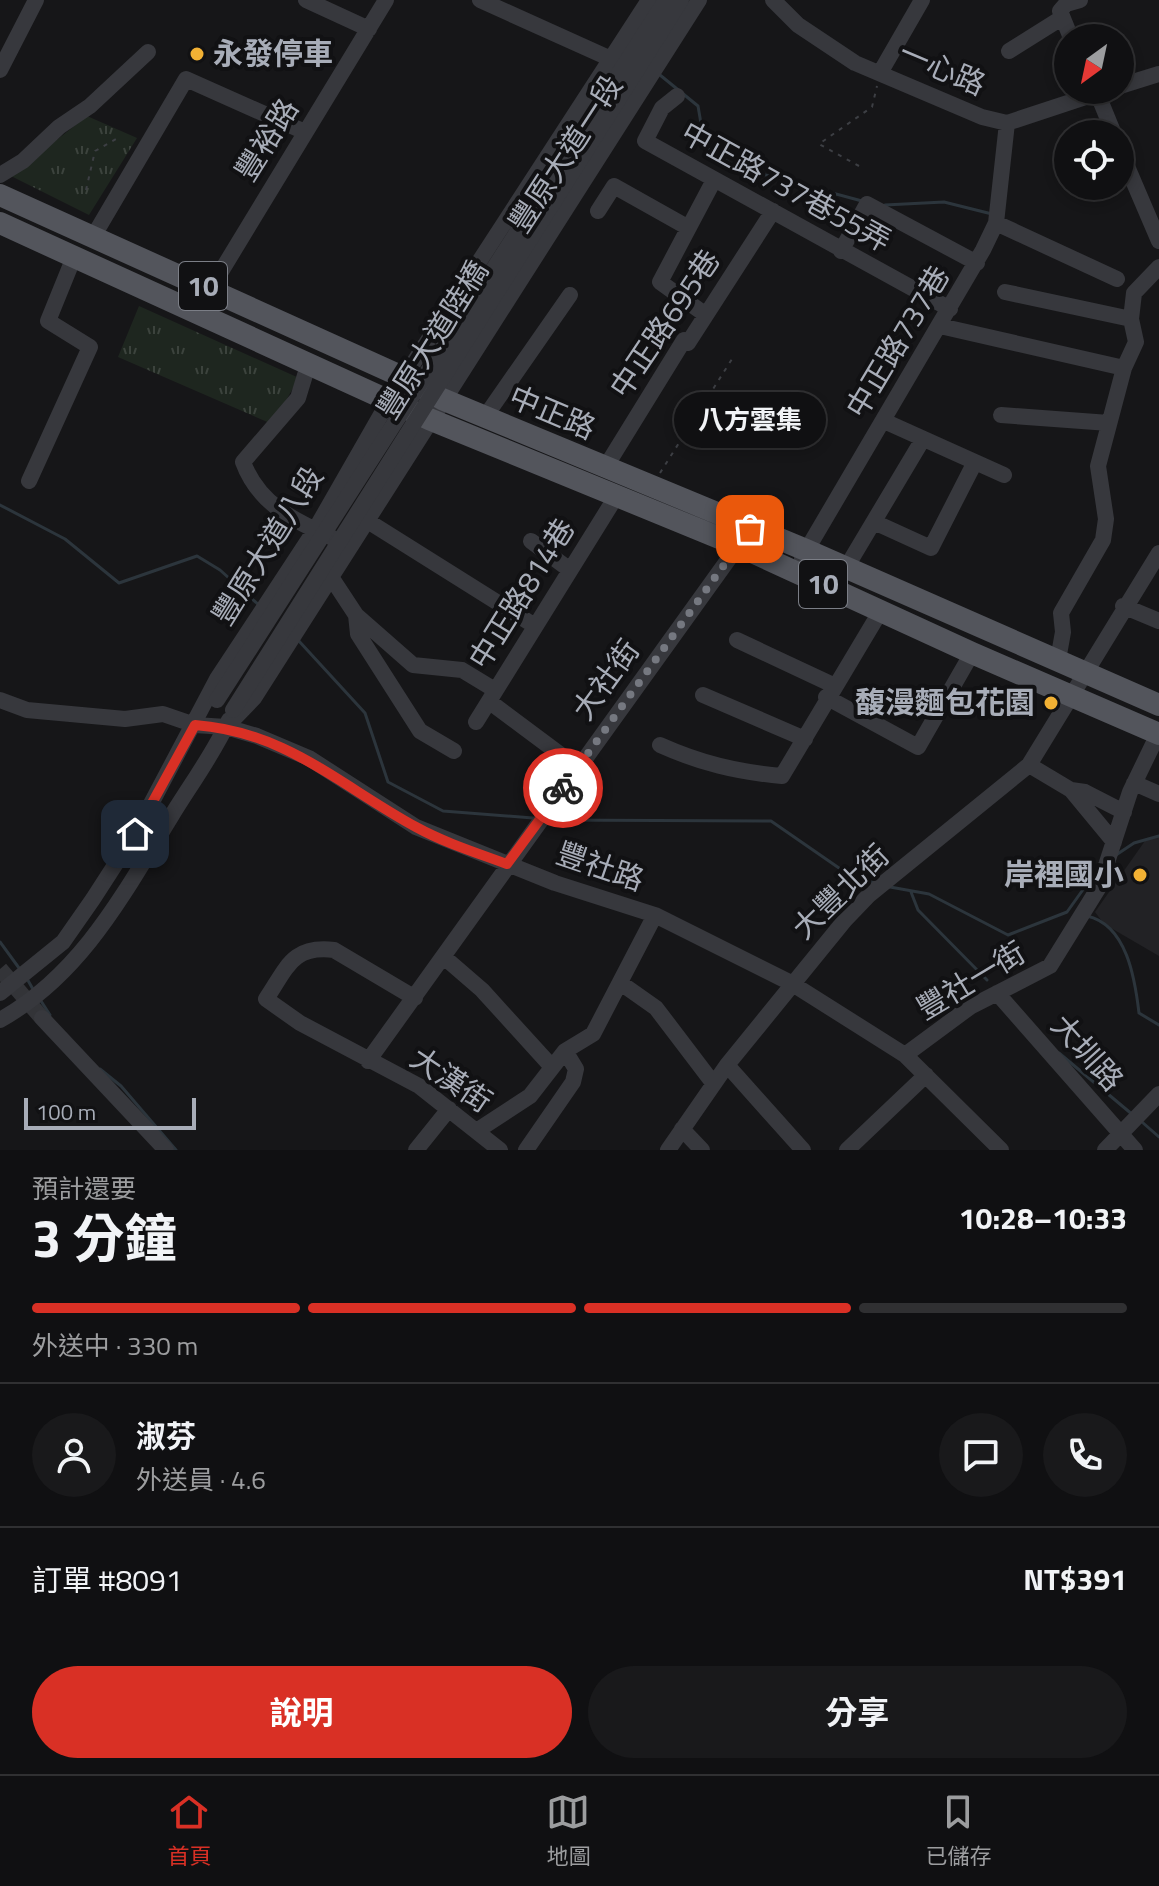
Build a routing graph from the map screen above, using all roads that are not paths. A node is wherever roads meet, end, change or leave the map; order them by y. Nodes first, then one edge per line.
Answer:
1 (36, 0) edge
2 (306, 0) edge
3 (386, 0) edge
4 (480, 0) edge
5 (649, 0) edge
6 (666, 0) edge
7 (681, 0) edge
8 (699, 0) edge
9 (773, 0) edge
10 (1080, 0) edge
11 (919, 1) edge
12 (1060, 19) junction
13 (1063, 24) edge
14 (369, 29) junction
15 (1009, 51) dead end
16 (148, 52) dead end
17 (611, 59) junction
18 (0, 70) edge
19 (880, 73) junction
20 (1159, 74) edge
21 (1134, 82) edge
22 (677, 96) dead end
23 (1062, 104) edge
24 (1007, 123) junction
25 (305, 132) junction
26 (0, 175) edge
27 (714, 180) junction
28 (1134, 183) edge
29 (0, 195) edge
30 (598, 211) dead end
31 (773, 211) junction
32 (0, 223) edge
33 (996, 223) junction
34 (687, 227) junction
35 (93, 237) junction
36 (1159, 241) edge
37 (841, 251) junction
38 (74, 257) junction
39 (977, 263) junction
40 (1159, 267) edge
41 (1117, 279) dead end
42 (209, 289) junction
43 (1005, 292) dead end
44 (570, 295) dead end
45 (950, 309) junction
46 (197, 311) junction
47 (706, 315) junction
48 (1131, 319) junction
49 (940, 326) junction
50 (309, 362) junction
51 (1124, 368) junction
52 (405, 378) junction
53 (390, 399) junction
54 (442, 399) junction
55 (1001, 415) dead end
56 (485, 417) junction
57 (429, 419) junction
58 (884, 421) junction
59 (1109, 423) junction
60 (923, 439) junction
61 (975, 462) junction
62 (605, 468) junction
63 (1004, 475) dead end
64 (29, 481) dead end
65 (617, 495) junction
66 (366, 520) junction
67 (874, 522) junction
68 (315, 530) junction
69 (745, 537) junction
70 (531, 541) dead end
71 (350, 546) junction
72 (1159, 553) edge
73 (801, 560) junction
74 (846, 568) junction
75 (570, 570) junction
76 (331, 577) junction
77 (1123, 606) junction
78 (880, 612) junction
79 (356, 615) junction
80 (1159, 621) edge
81 (535, 626) junction
82 (737, 640) dead end
83 (972, 653) junction
84 (1058, 660) junction
85 (1086, 671) junction
86 (830, 691) junction
87 (703, 695) dead end
88 (1072, 695) junction
89 (495, 698) junction
90 (0, 700) edge
91 (217, 700) joint
92 (1159, 705) edge
93 (476, 722) dead end
94 (195, 725) junction
95 (226, 727) junction
96 (1159, 733) edge
97 (805, 739) junction
98 (660, 745) dead end
99 (454, 751) dead end
100 (1029, 765) junction
101 (577, 767) junction
102 (1134, 783) junction
103 (1071, 790) junction
104 (1159, 794) edge
105 (1124, 812) junction
106 (1113, 846) junction
107 (507, 864) junction
108 (655, 915) junction
109 (445, 958) junction
110 (791, 983) junction
111 (622, 984) junction
112 (0, 993) edge
113 (997, 993) junction
114 (415, 998) junction
115 (42, 1018) tunnel mouth
116 (0, 1020) edge
117 (565, 1051) junction
118 (905, 1055) junction
119 (368, 1061) junction
120 (727, 1065) junction
121 (552, 1067) junction
122 (926, 1075) junction
123 (713, 1083) junction
124 (1159, 1094) edge
125 (449, 1109) junction
126 (1132, 1123) junction
127 (682, 1129) junction
128 (478, 1130) junction
129 (166, 1150) edge
130 (416, 1150) edge
131 (500, 1150) edge
132 (526, 1150) edge
133 (668, 1150) edge
134 (702, 1150) edge
135 (803, 1150) edge
136 (847, 1150) edge
137 (1001, 1150) edge
138 (1105, 1150) edge
139 (1135, 1150) edge

1 - 18 street
2 - 14 street
3 - 14 street, 豐裕路
4 - 17 street
5 - 17 street, 豐原大道一段
6 - 91 street, 豐原大道陸橋, bridge
7 - 95 street, 豐原大道陸橋, bridge
8 - 54 street, 豐原大道一段
9 - 19 street, 一心路
10 - 12 street
11 - 19 street
12 - 13 street
12 - 15 street
14 - 25 street, 豐裕路
16 - 26 street
17 - 52 street, 豐原大道一段
19 - 24 street, 一心路
20 - 21 street
22 - 27 street, 中正路737巷55弄
23 - 24 street, 一心路
24 - 33 street, 中正路737巷
25 - 35 street
25 - 42 street, 豐裕路
27 - 31 street, 中正路737巷55弄
27 - 34 street
28 - 36 street
29 - 35 main road, 中正路 / 10
30 - 34 street
31 - 37 street, 中正路737巷55弄
31 - 47 street, 中正路695巷
32 - 38 main road, 中正路 / 10
33 - 39 street, 中正路737巷
33 - 41 street
34 - 47 street
35 - 42 main road, 中正路 / 10
37 - 39 street
37 - 45 street, 中正路737巷55弄
38 - 46 main road, 中正路 / 10
38 - 64 street
39 - 45 street, 中正路737巷
40 - 48 street
42 - 46 street, 豐裕路
42 - 52 main road, 中正路 / 10
43 - 48 street
44 - 56 street
45 - 49 street, 中正路737巷
46 - 50 main road, 中正路 / 10
47 - 62 street, 中正路695巷
48 - 51 street
49 - 51 street
49 - 58 street, 中正路737巷
50 - 53 main road, 中正路 / 10
50 - 68 street
51 - 59 street
52 - 53 street, 豐原大道一段
52 - 54 main road, 中正路 / 10
53 - 57 main road, 中正路 / 10
53 - 68 street, 豐原大道八段
54 - 56 main road, 中正路 / 10
54 - 57 street, 豐原大道一段
55 - 59 street
56 - 62 main road, 中正路 / 10
57 - 65 main road, 中正路 / 10
57 - 66 street
58 - 60 street
58 - 73 street, 中正路737巷
59 - 84 street
60 - 61 street
60 - 67 street
61 - 63 street
61 - 67 street
62 - 69 main road, 中正路 / 10
65 - 69 main road, 中正路 / 10
65 - 75 street, 中正路814巷
66 - 71 street
66 - 81 street
67 - 74 street
68 - 71 street
68 - 94 street, 豐原大道八段
69 - 73 main road, 中正路 / 10
69 - 101 street, 大社街
70 - 75 street
71 - 76 street
72 - 77 street, 大豐北街
73 - 74 main road, 中正路 / 10
73 - 78 main road, 中正路 / 10
74 - 84 main road, 中正路 / 10
75 - 81 street, 中正路814巷
76 - 79 street
76 - 95 street
77 - 80 street
77 - 85 street, 大豐北街
78 - 83 main road, 中正路 / 10
78 - 86 street
79 - 89 street
79 - 99 street
81 - 89 street, 中正路814巷
82 - 86 street
83 - 86 street
83 - 88 main road, 中正路 / 10
84 - 85 main road, 中正路 / 10
85 - 88 street, 大豐北街
85 - 92 main road, 10
86 - 97 street
87 - 97 street
88 - 96 main road, 10
88 - 100 street, 大豐北街
89 - 93 street, 中正路814巷
89 - 101 street
90 - 94 street, 豐社路
91 - 94 street, 豐原大道八段
94 - 95 street, 豐社路
94 - 112 street, 豐原大道八段
95 - 107 street, 豐社路
95 - 116 street
96 - 102 street, 豐社一街
97 - 98 street
100 - 103 street
100 - 110 street, 大豐北街
101 - 107 street, 大社街
102 - 104 street
102 - 105 street, 豐社一街
103 - 105 street
103 - 106 street
105 - 106 street, 豐社一街
106 - 113 street, 豐社一街
107 - 108 street, 豐社路
107 - 109 street, 大社街
108 - 110 street, 豐社路
108 - 111 street
109 - 114 street, 大社街
109 - 121 street
110 - 118 street, 豐社路
110 - 120 street, 大豐北街
111 - 117 street
111 - 123 street
113 - 118 street, 豐社一街
113 - 126 street, 大圳路
114 - 119 street, 大社街
114 - 119 street, 大漢街
115 - 129 street
117 - 121 street
117 - 132 street
118 - 122 street, 豐社路
119 - 125 street, 大漢街
120 - 123 street, 大豐北街
120 - 135 street
121 - 128 street
122 - 136 street
122 - 137 street, 豐社路
123 - 127 street, 大豐北街
124 - 126 street
125 - 128 street, 大漢街
125 - 130 street
126 - 138 street
126 - 139 street, 大圳路
127 - 133 street, 大豐北街
127 - 134 street
128 - 131 street, 大漢街

